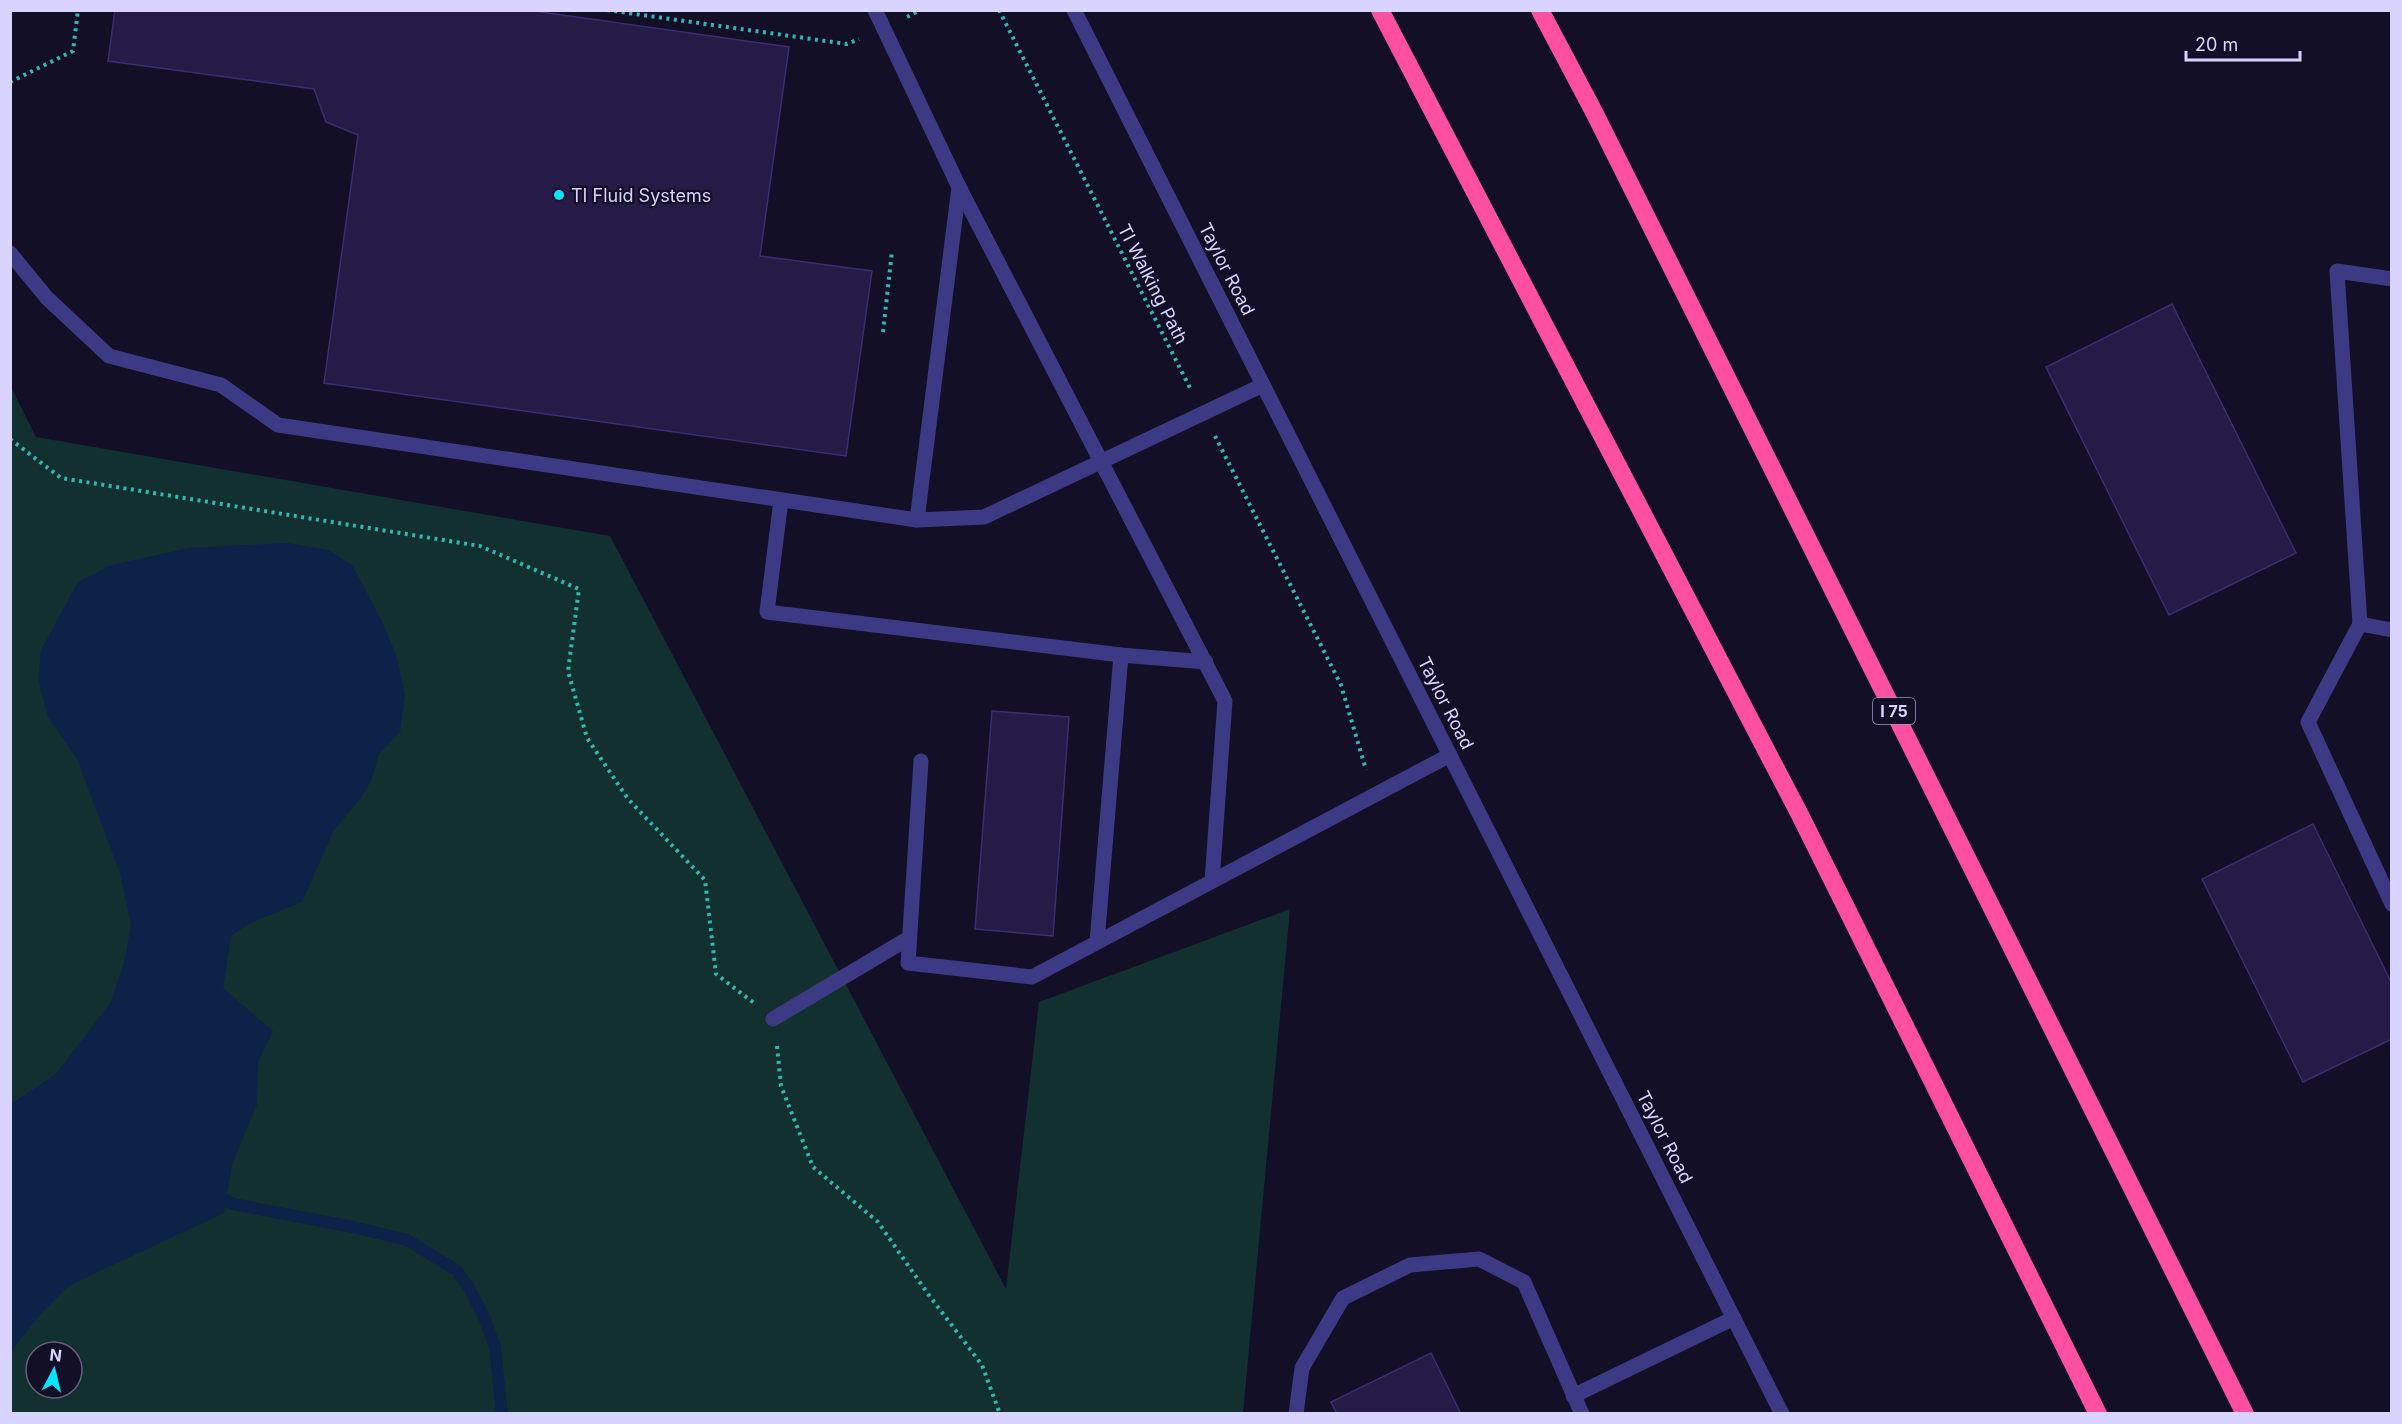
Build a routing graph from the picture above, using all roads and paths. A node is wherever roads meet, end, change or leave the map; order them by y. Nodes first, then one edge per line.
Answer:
1 (78, 10) edge
2 (607, 10) edge
3 (875, 10) edge
4 (920, 10) edge
5 (999, 10) edge
6 (1074, 10) edge
7 (1380, 10) edge
8 (1540, 10) edge
9 (884, 28) junction
10 (10, 82) edge
11 (959, 187) junction
12 (892, 251) dead end
13 (10, 254) edge
14 (2391, 279) edge
15 (883, 332) dead end
16 (1263, 385) junction
17 (1203, 413) junction
18 (10, 439) edge
19 (1101, 461) junction
20 (781, 500) junction
21 (917, 520) junction
22 (2360, 624) junction
23 (2391, 630) edge
24 (1121, 655) junction
25 (1206, 662) junction
26 (1450, 755) junction
27 (921, 761) dead end
28 (1374, 796) junction
29 (1212, 881) junction
30 (2391, 904) edge
31 (909, 938) junction
32 (1097, 942) junction
33 (773, 1019) junction
34 (1734, 1318) junction
35 (1573, 1396) junction
36 (1000, 1413) edge
37 (1296, 1413) edge
38 (1582, 1413) edge
39 (1782, 1413) edge
40 (2098, 1413) edge
41 (2245, 1413) edge

1 - 10 path
2 - 9 path
3 - 9 street
4 - 9 path
5 - 17 path, TI Walking Path
6 - 16 street, Taylor Road
7 - 40 highway
8 - 41 highway, I 75
9 - 11 street
11 - 19 street
11 - 21 street
12 - 15 path
13 - 20 street
14 - 22 street
16 - 17 street
16 - 26 street, Taylor Road
17 - 19 street
17 - 28 path, TI Walking Path
18 - 33 path
19 - 21 street
19 - 25 street
20 - 21 street
20 - 24 street
22 - 23 street
22 - 30 street
24 - 25 street
24 - 32 street
25 - 29 street
26 - 28 street
26 - 34 street, Taylor Road
27 - 31 street
28 - 29 street
29 - 32 street
31 - 32 street
31 - 33 street
33 - 36 path
34 - 35 street
34 - 39 street, Taylor Road
35 - 37 street
35 - 38 street

